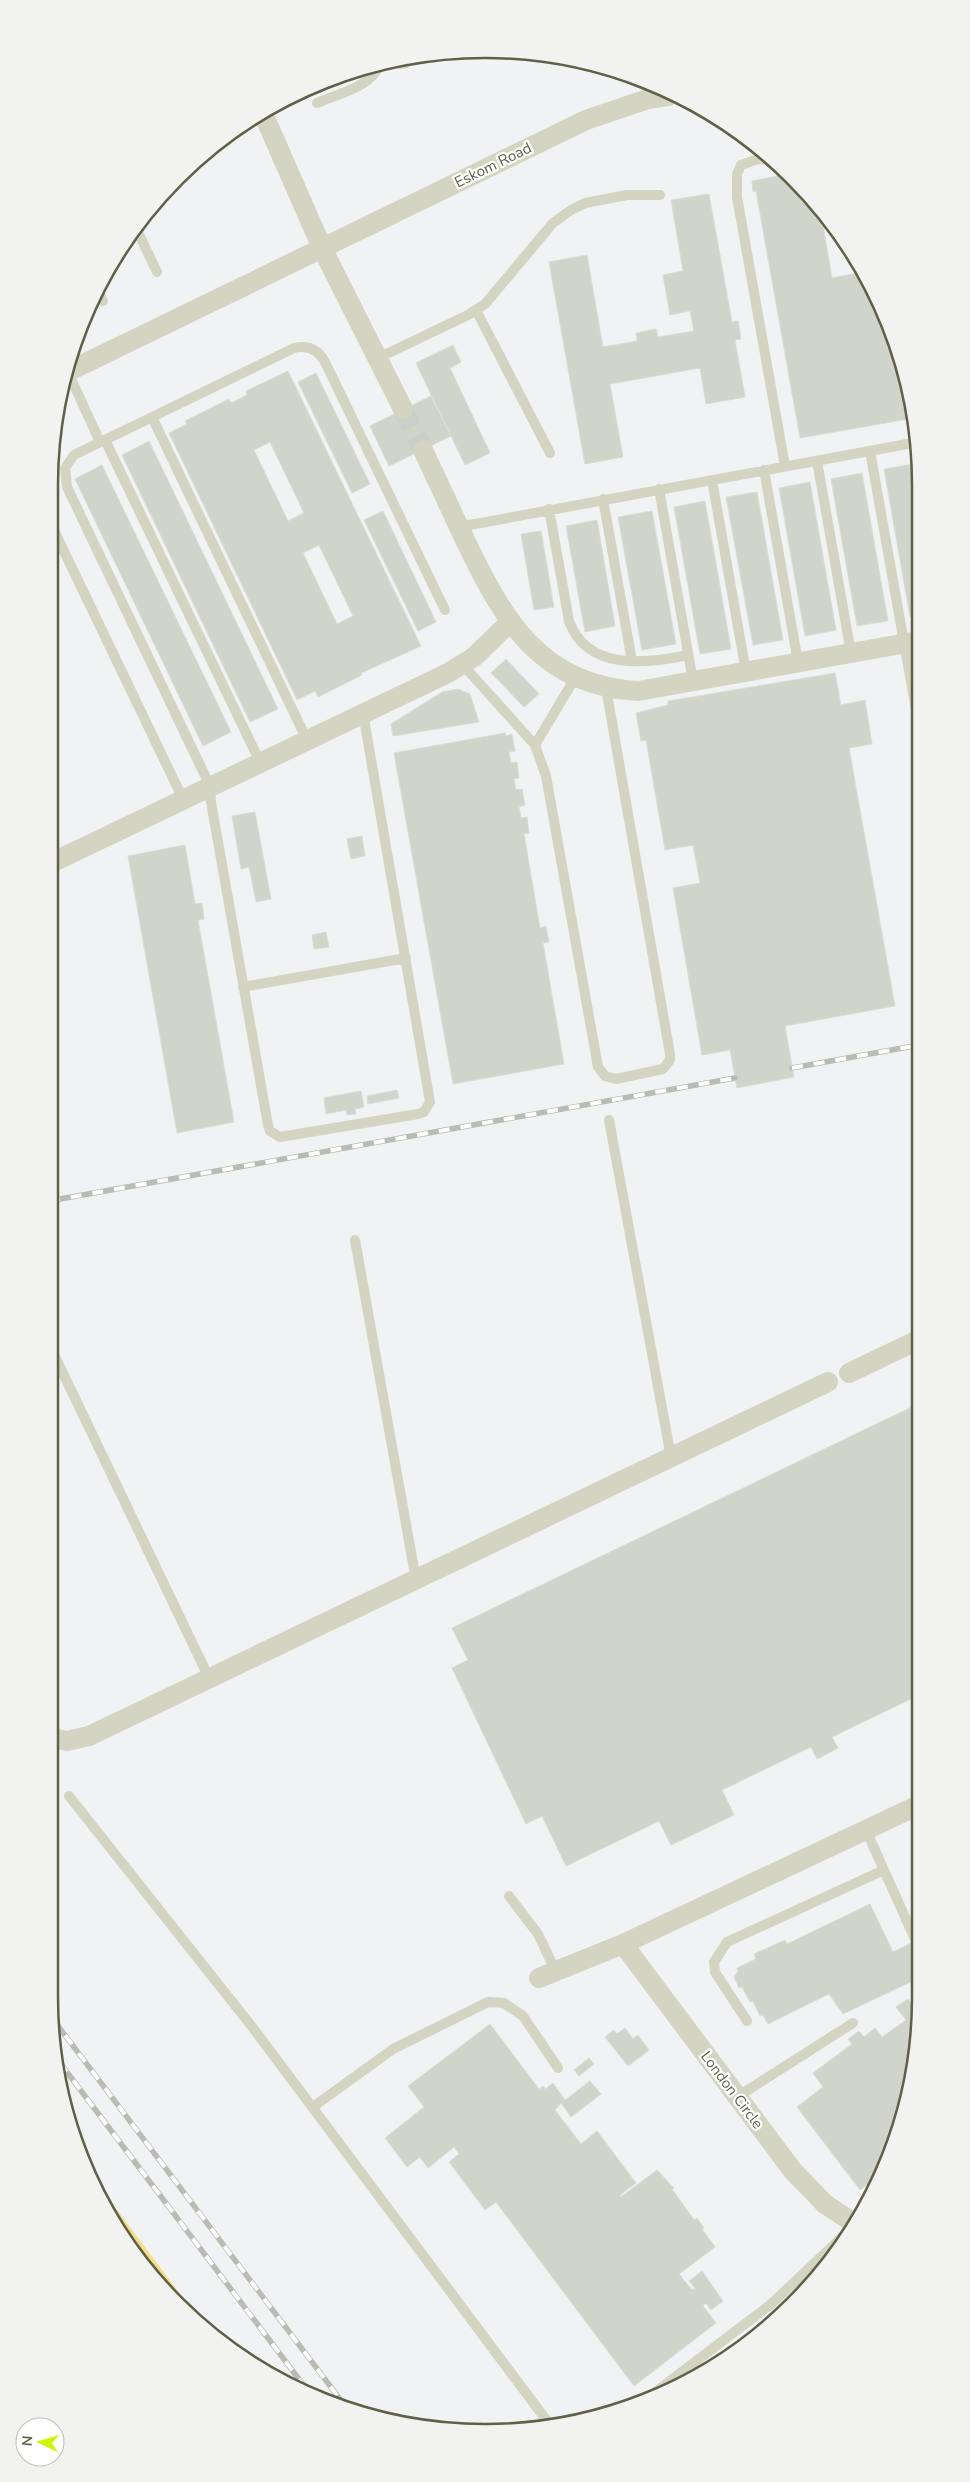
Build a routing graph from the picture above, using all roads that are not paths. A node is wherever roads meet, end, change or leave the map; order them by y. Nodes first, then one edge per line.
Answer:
1 (375, 72) edge
2 (663, 97) edge
3 (317, 103) dead end
4 (265, 119) edge
5 (761, 159) edge
6 (660, 195) dead end
7 (139, 235) edge
8 (323, 250) junction
9 (157, 272) dead end
10 (101, 297) edge
11 (103, 301) dead end
12 (476, 310) junction
13 (378, 358) junction
14 (74, 369) edge
15 (70, 383) edge
16 (403, 410) tunnel mouth
17 (152, 417) junction
18 (102, 441) junction
19 (911, 443) edge
20 (423, 450) tunnel mouth
21 (870, 451) junction
22 (550, 453) dead end
23 (817, 461) junction
24 (785, 466) junction
25 (764, 470) junction
26 (712, 480) junction
27 (659, 489) junction
28 (603, 499) junction
29 (549, 509) junction
30 (459, 527) junction
31 (58, 539) edge
32 (444, 610) dead end
33 (510, 622) junction
34 (911, 642) edge
35 (851, 653) junction
36 (688, 655) junction
37 (632, 661) junction
38 (798, 662) junction
39 (463, 665) junction
40 (746, 672) junction
41 (575, 678) junction
42 (693, 681) junction
43 (606, 688) junction
44 (362, 713) junction
45 (308, 740) junction
46 (535, 745) junction
47 (260, 762) junction
48 (210, 786) junction
49 (183, 799) junction
50 (58, 860) edge
51 (406, 958) junction
52 (244, 987) junction
53 (609, 1120) dead end
54 (355, 1240) dead end
55 (912, 1343) edge
56 (58, 1363) edge
57 (849, 1373) dead end
58 (828, 1382) dead end
59 (671, 1457) junction
60 (416, 1580) junction
61 (209, 1678) junction
62 (58, 1739) edge
63 (69, 1796) dead end
64 (912, 1808) edge
65 (866, 1830) junction
66 (884, 1870) junction
67 (510, 1896) dead end
68 (912, 1933) edge
69 (623, 1944) junction
70 (548, 1975) joint
71 (747, 2021) dead end
72 (853, 2023) dead end
73 (558, 2068) dead end
74 (738, 2097) junction
75 (313, 2108) junction
76 (849, 2221) edge
77 (832, 2246) edge
78 (669, 2382) edge
79 (546, 2420) edge

1 - 3 lane
2 - 8 street, Eskom Road
4 - 8 street
5 - 24 lane
6 - 12 lane
7 - 9 lane
8 - 13 street
8 - 14 street, Eskom Road
10 - 11 lane
12 - 13 lane
12 - 22 lane
13 - 16 street
15 - 18 lane
17 - 18 lane
17 - 32 lane
17 - 45 lane
18 - 47 lane
18 - 48 lane
19 - 21 lane
20 - 30 street
21 - 23 lane
21 - 34 lane
23 - 24 lane
23 - 35 lane
24 - 25 lane
25 - 26 lane
25 - 38 lane
26 - 27 lane
26 - 40 lane
27 - 28 lane
27 - 36 lane
28 - 29 lane
28 - 37 lane
29 - 30 lane
29 - 37 lane
30 - 33 street
31 - 49 lane
33 - 39 street
33 - 41 street
34 - 35 street
35 - 38 street
36 - 37 lane
36 - 42 lane
38 - 40 street
39 - 44 street
39 - 46 lane
40 - 42 street
41 - 43 street
41 - 46 lane
42 - 43 street
43 - 46 lane
44 - 45 street
44 - 51 lane
45 - 47 street
47 - 48 street
48 - 49 street
48 - 52 lane
49 - 50 street
51 - 52 lane
51 - 52 lane
53 - 59 lane
54 - 60 lane
55 - 57 street
56 - 61 lane
58 - 59 street
59 - 60 street
60 - 61 street
61 - 62 street
63 - 75 lane
64 - 65 street
65 - 66 lane
65 - 69 street
66 - 68 lane
66 - 71 lane
67 - 70 lane
69 - 70 street
69 - 74 street, London Circle
72 - 74 lane
73 - 75 lane
74 - 76 street, London Circle
75 - 79 lane
77 - 78 lane

